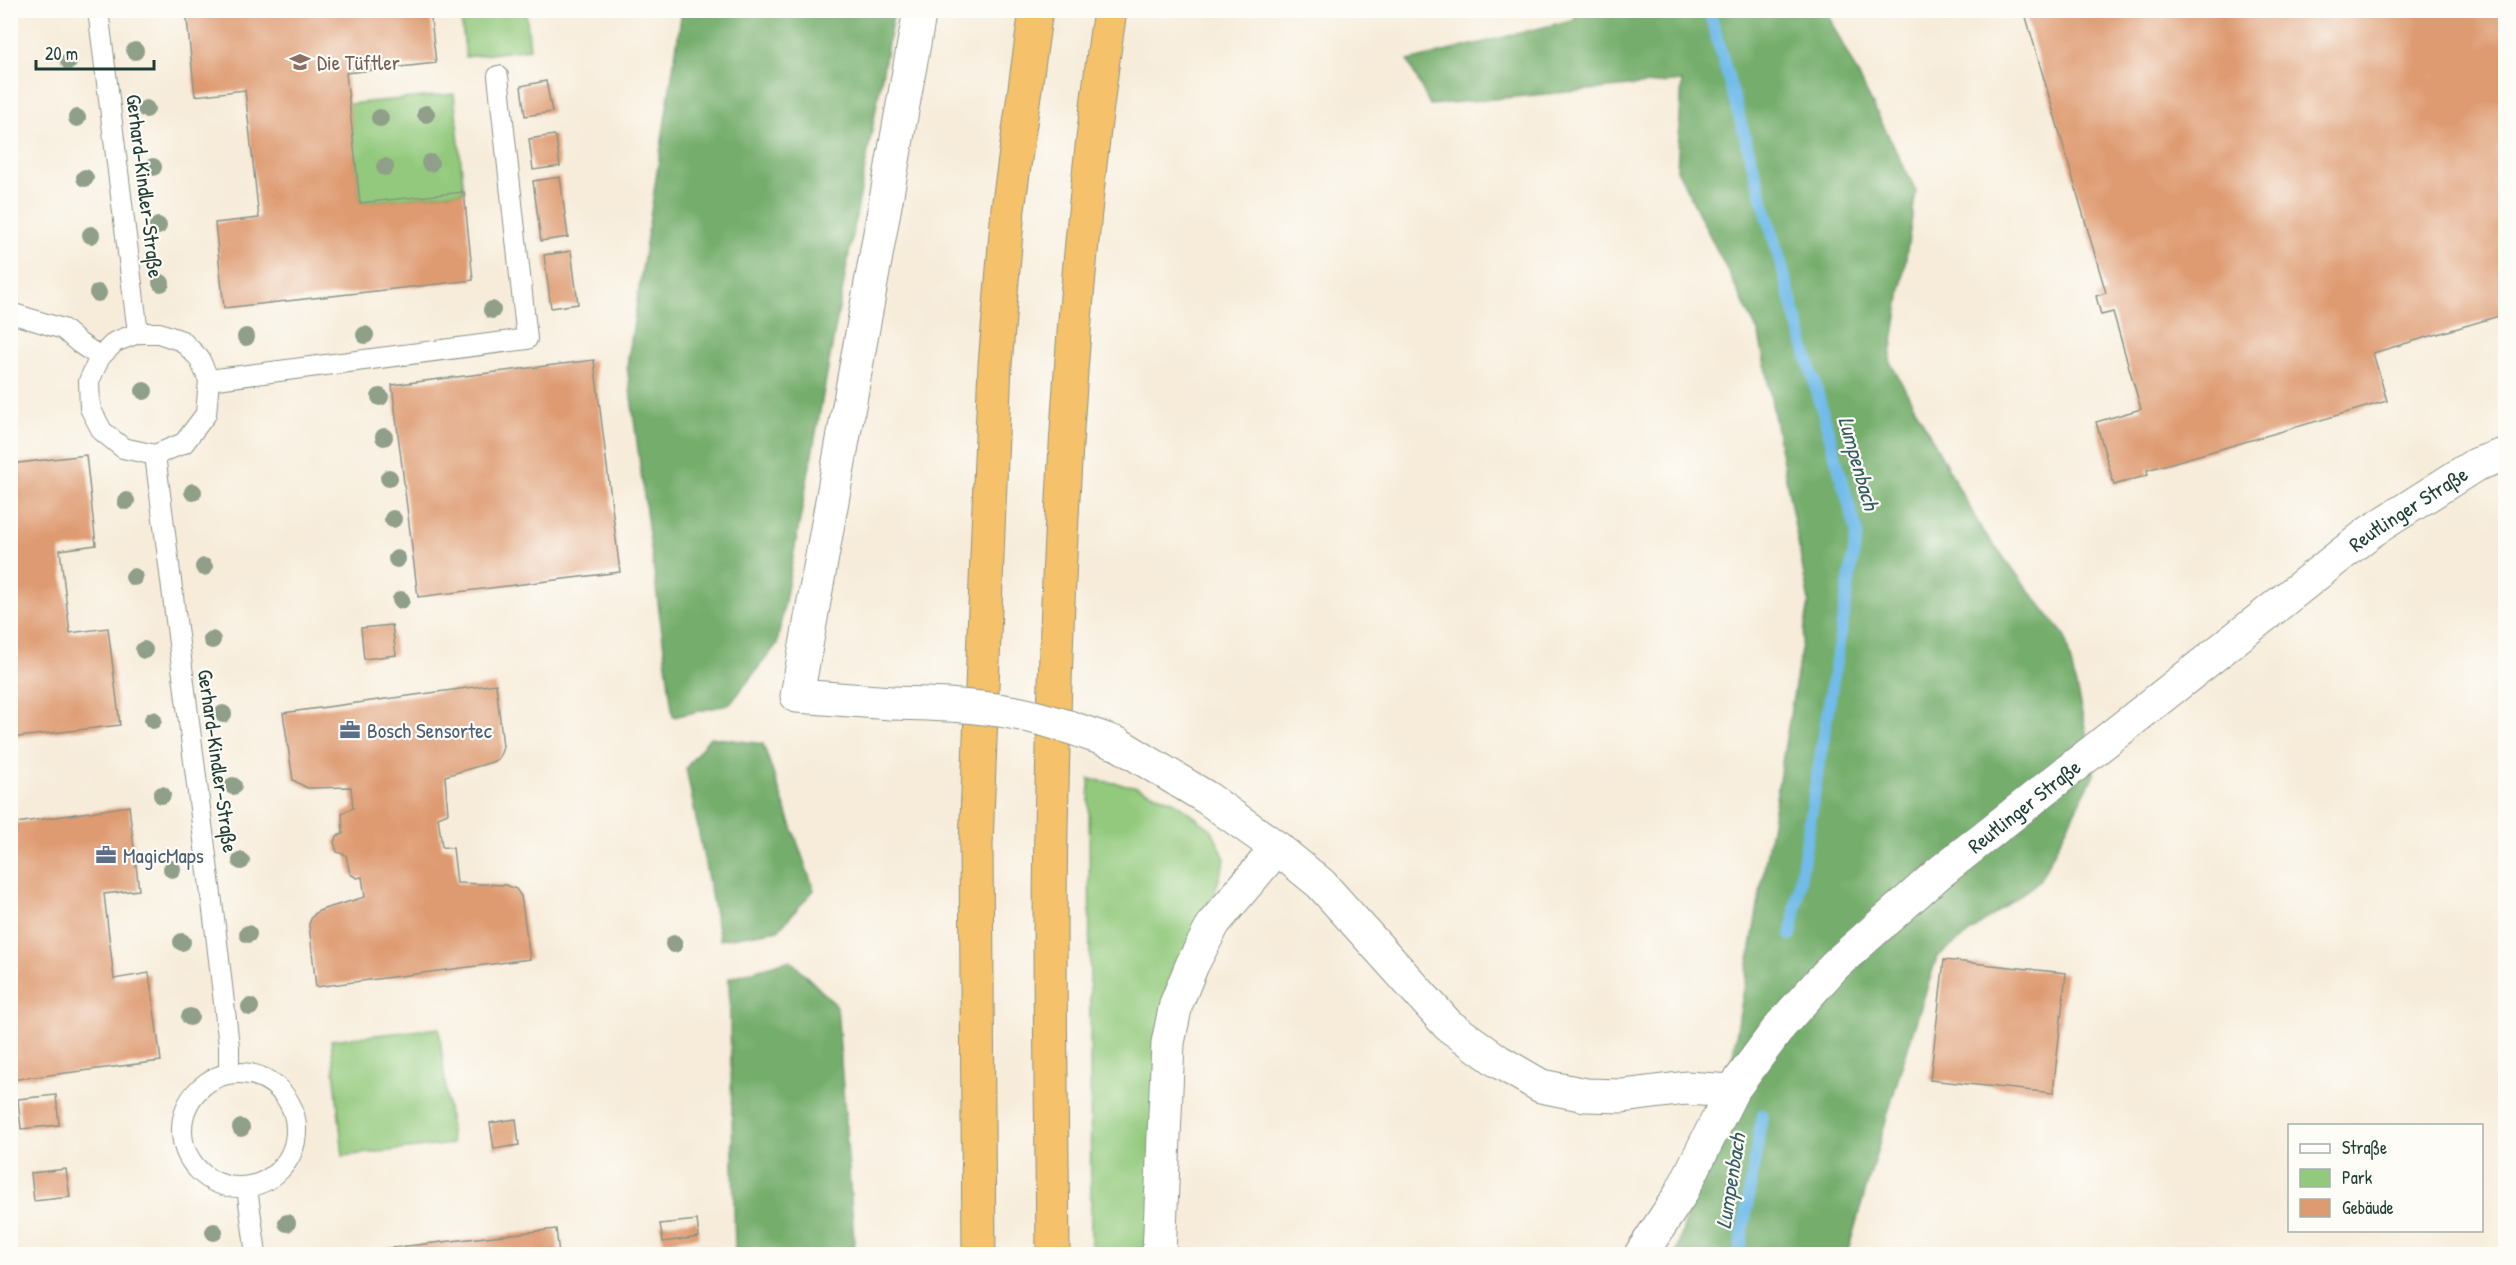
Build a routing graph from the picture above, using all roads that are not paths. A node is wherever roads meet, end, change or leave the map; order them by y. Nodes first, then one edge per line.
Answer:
1 (98, 10) edge
2 (920, 10) edge
3 (1036, 10) edge
4 (1110, 10) edge
5 (498, 76) dead end
6 (14, 314) dead end
7 (138, 333) junction
8 (100, 357) junction
9 (209, 380) junction
10 (2505, 454) edge
11 (156, 455) junction
12 (1277, 848) junction
13 (229, 1073) junction
14 (1732, 1091) junction
15 (248, 1188) junction
16 (256, 1254) edge
17 (979, 1254) edge
18 (1053, 1254) edge
19 (1159, 1254) edge
20 (1641, 1254) edge

1 - 7 lane, Gerhard-Kindler-Straße
2 - 12 street, bridge
3 - 17 highway
4 - 18 highway
5 - 9 lane
6 - 8 lane
7 - 8 lane
7 - 9 lane
8 - 11 lane
9 - 11 lane
10 - 14 street, Reutlinger Straße
11 - 13 lane, Gerhard-Kindler-Straße
12 - 14 street
12 - 19 street
13 - 15 lane
13 - 15 lane
14 - 20 street, Reutlinger Straße
15 - 16 lane

